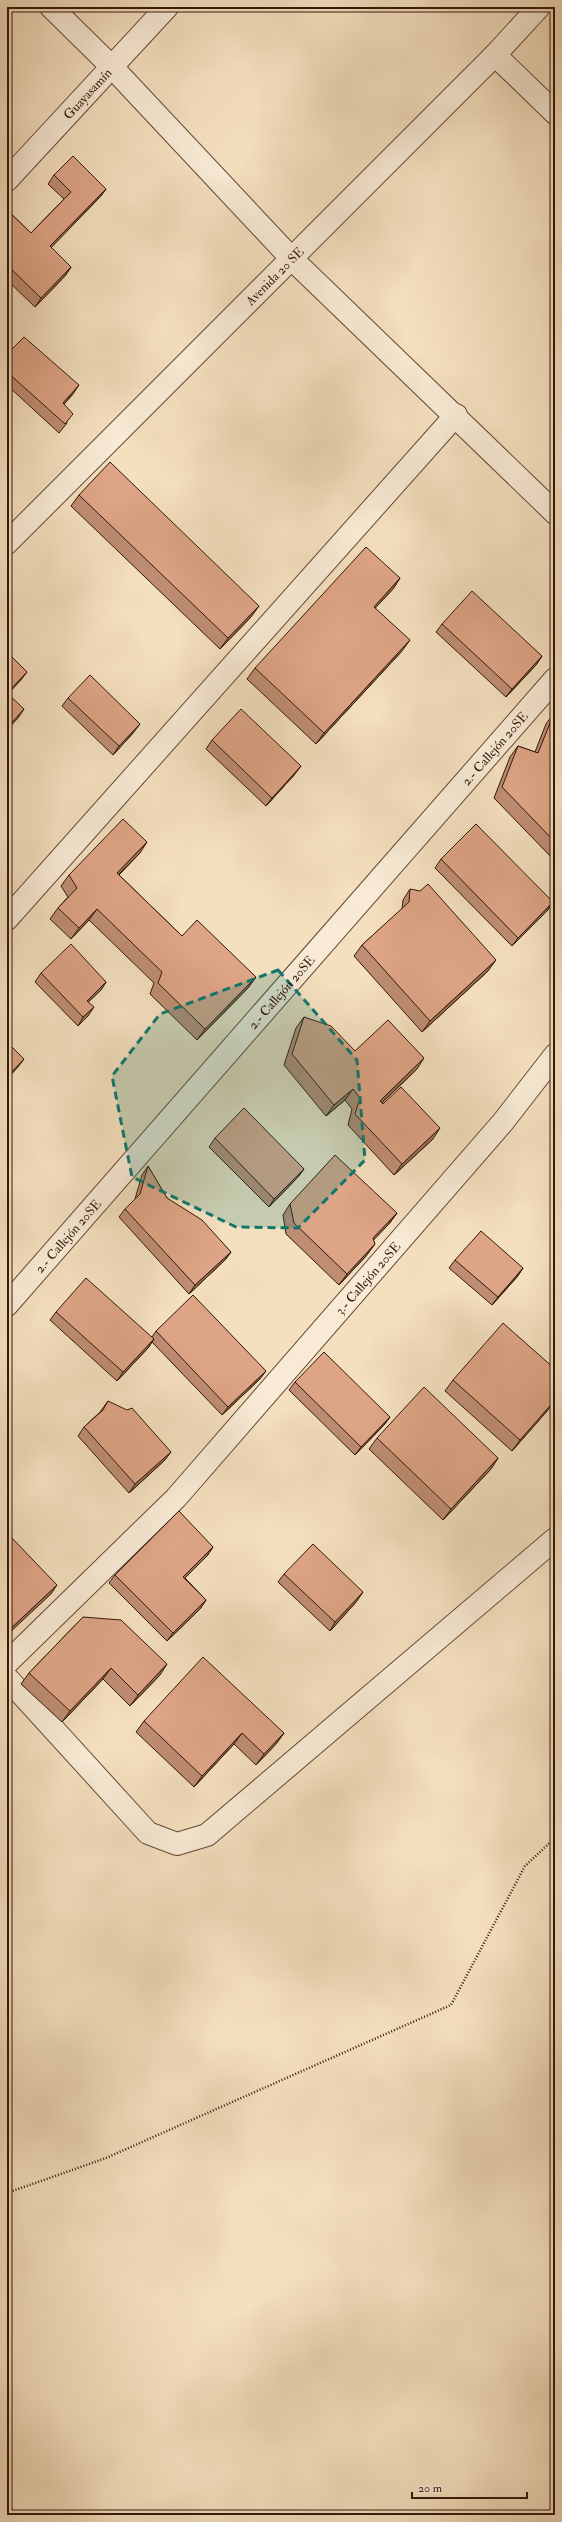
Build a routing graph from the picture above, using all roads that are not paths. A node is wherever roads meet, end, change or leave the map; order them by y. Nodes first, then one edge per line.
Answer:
1 (51, 7) edge
2 (167, 7) edge
3 (539, 7) edge
4 (495, 55) junction
5 (112, 67) junction
6 (555, 113) edge
7 (7, 180) edge
8 (292, 259) junction
9 (456, 415) junction
10 (555, 513) edge
11 (7, 543) edge
12 (555, 679) edge
13 (7, 919) edge
14 (555, 1055) edge
15 (7, 1305) edge
16 (555, 1539) edge
17 (7, 1663) edge
18 (7, 1678) edge

1 - 5 street
2 - 5 street, Guayasamín
3 - 4 street, Avenida 20 SE
4 - 6 street
4 - 8 street, Avenida 20 SE
5 - 7 street, Guayasamín
5 - 8 street
8 - 9 street
8 - 11 street, Avenida 20 SE
9 - 10 street
9 - 13 street
12 - 15 street, 2.- Callejón 20SE
14 - 17 street, 3.- Callejón 20SE
16 - 18 street

